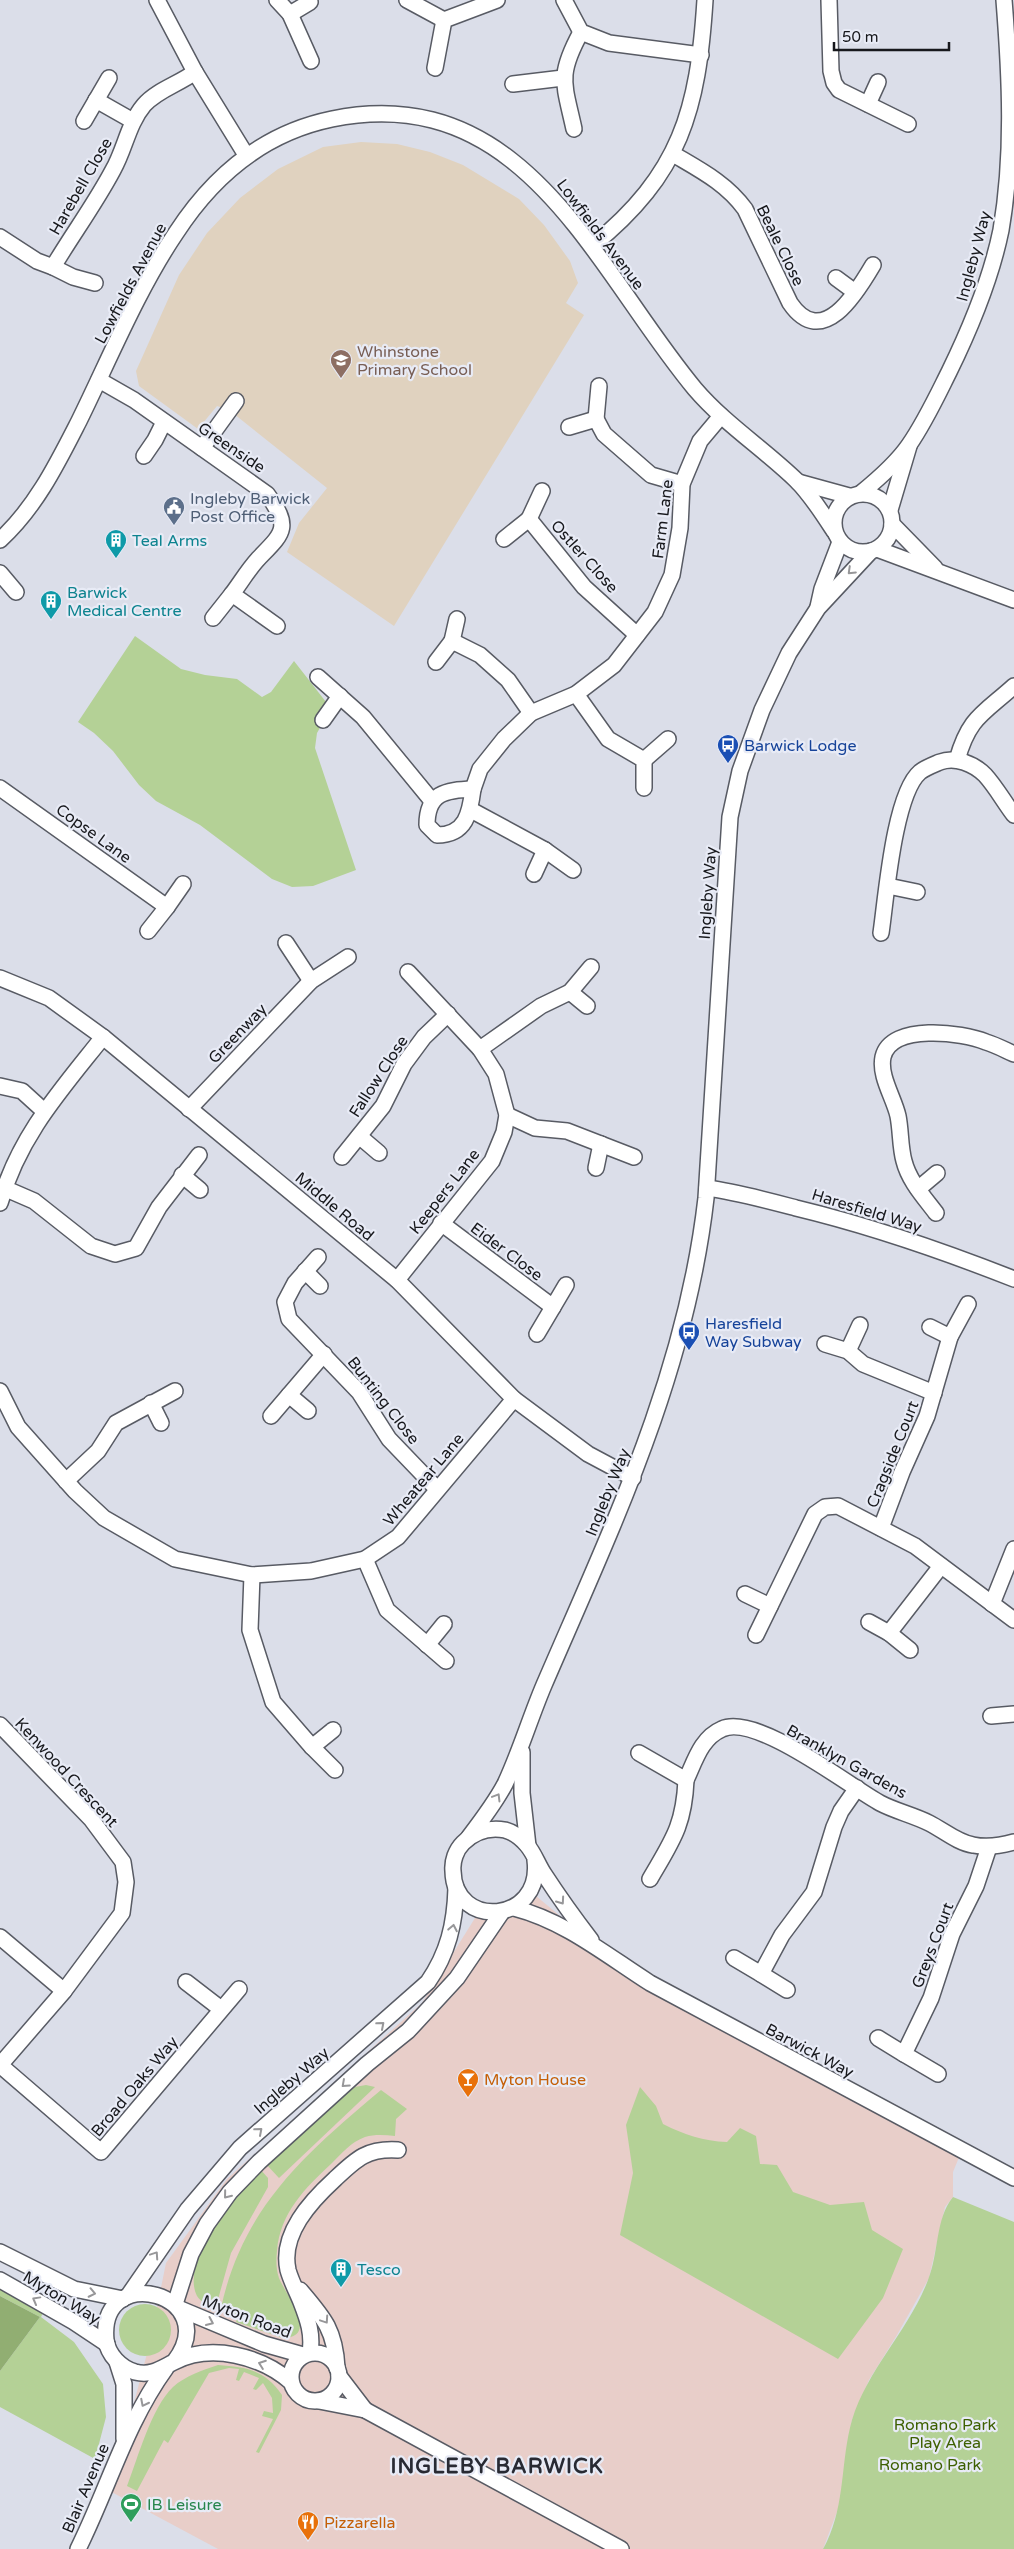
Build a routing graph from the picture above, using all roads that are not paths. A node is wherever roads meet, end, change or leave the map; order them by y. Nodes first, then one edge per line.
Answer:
1 (157, 0) edge
2 (277, 0) edge
3 (407, 0) edge
4 (497, 0) edge
5 (564, 0) edge
6 (705, 0) edge
7 (829, 0) edge
8 (1004, 0) edge
9 (310, 2) dead end
10 (290, 14) junction
11 (444, 20) junction
12 (580, 32) junction
13 (701, 55) junction
14 (311, 61) dead end
15 (435, 68) dead end
16 (195, 72) junction
17 (109, 78) dead end
18 (564, 78) junction
19 (878, 82) dead end
20 (513, 84) dead end
21 (96, 100) junction
22 (868, 104) junction
23 (84, 121) dead end
24 (133, 121) junction
25 (908, 124) dead end
26 (574, 129) dead end
27 (673, 154) junction
28 (246, 156) junction
29 (0, 237) edge
30 (592, 246) junction
31 (873, 266) dead end
32 (53, 268) junction
33 (836, 278) dead end
34 (95, 283) dead end
35 (855, 292) junction
36 (99, 380) junction
37 (599, 386) dead end
38 (236, 401) dead end
39 (721, 416) junction
40 (596, 419) junction
41 (164, 422) junction
42 (569, 427) dead end
43 (909, 446) junction
44 (202, 448) junction
45 (144, 456) dead end
46 (798, 482) junction
47 (682, 484) junction
48 (542, 491) dead end
49 (855, 494) junction
50 (891, 517) junction
51 (529, 519) junction
52 (837, 536) junction
53 (504, 539) dead end
54 (0, 540) edge
55 (874, 550) junction
56 (938, 571) junction
57 (0, 573) edge
58 (16, 592) dead end
59 (232, 594) junction
60 (1014, 600) edge
61 (818, 608) junction
62 (214, 618) dead end
63 (457, 619) dead end
64 (277, 626) dead end
65 (638, 635) junction
66 (452, 641) junction
67 (436, 662) dead end
68 (318, 677) dead end
69 (1014, 686) edge
70 (576, 694) junction
71 (340, 696) junction
72 (531, 713) junction
73 (323, 720) dead end
74 (668, 739) dead end
75 (644, 760) junction
76 (957, 760) junction
77 (0, 788) edge
78 (644, 788) dead end
79 (472, 789) junction
80 (432, 801) junction
81 (471, 810) junction
82 (1014, 815) edge
83 (545, 850) junction
84 (573, 870) dead end
85 (534, 874) dead end
86 (183, 884) dead end
87 (888, 886) junction
88 (917, 892) dead end
89 (167, 907) junction
90 (148, 931) dead end
91 (881, 933) dead end
92 (286, 943) dead end
93 (348, 957) dead end
94 (591, 967) dead end
95 (408, 972) dead end
96 (0, 978) edge
97 (311, 981) junction
98 (570, 992) junction
99 (587, 1006) dead end
100 (448, 1014) junction
101 (103, 1037) junction
102 (480, 1049) junction
103 (1014, 1054) edge
104 (0, 1086) edge
105 (189, 1109) junction
106 (44, 1111) junction
107 (507, 1115) junction
108 (359, 1136) junction
109 (601, 1144) junction
110 (379, 1153) dead end
111 (199, 1155) dead end
112 (342, 1157) dead end
113 (634, 1157) dead end
114 (596, 1168) dead end
115 (937, 1173) dead end
116 (182, 1175) junction
117 (4, 1188) junction
118 (918, 1189) junction
119 (200, 1190) dead end
120 (706, 1193) junction
121 (0, 1203) edge
122 (936, 1213) dead end
123 (441, 1224) junction
124 (318, 1257) dead end
125 (305, 1272) junction
126 (1014, 1279) edge
127 (397, 1280) junction
128 (566, 1285) dead end
129 (320, 1286) dead end
130 (968, 1304) dead end
131 (553, 1307) junction
132 (860, 1325) dead end
133 (930, 1326) dead end
134 (537, 1334) dead end
135 (950, 1337) junction
136 (825, 1344) dead end
137 (848, 1351) junction
138 (324, 1354) junction
139 (0, 1391) edge
140 (175, 1391) dead end
141 (934, 1393) junction
142 (289, 1395) junction
143 (514, 1399) junction
144 (151, 1403) junction
145 (308, 1411) dead end
146 (270, 1416) dead end
147 (161, 1423) dead end
148 (633, 1478) junction
149 (66, 1481) junction
150 (437, 1489) junction
151 (881, 1528) junction
152 (1014, 1548) edge
153 (365, 1559) junction
154 (941, 1566) junction
155 (252, 1575) junction
156 (745, 1594) dead end
157 (992, 1604) junction
158 (770, 1606) junction
159 (1014, 1620) edge
160 (869, 1622) dead end
161 (444, 1624) dead end
162 (890, 1633) junction
163 (756, 1635) dead end
164 (427, 1645) junction
165 (910, 1650) dead end
166 (446, 1661) dead end
167 (1014, 1714) edge
168 (991, 1716) dead end
169 (0, 1725) edge
170 (333, 1730) dead end
171 (522, 1743) junction
172 (312, 1748) junction
173 (639, 1753) dead end
174 (335, 1770) dead end
175 (686, 1780) junction
176 (857, 1788) junction
177 (469, 1837) junction
178 (1014, 1842) edge
179 (528, 1846) junction
180 (989, 1847) junction
181 (535, 1860) junction
182 (650, 1879) dead end
183 (456, 1888) junction
184 (508, 1910) junction
185 (0, 1937) edge
186 (595, 1945) junction
187 (734, 1958) dead end
188 (761, 1974) junction
189 (186, 1982) dead end
190 (239, 1989) dead end
191 (787, 1990) dead end
192 (64, 1991) junction
193 (221, 2010) junction
194 (878, 2038) dead end
195 (904, 2054) junction
196 (0, 2065) edge
197 (938, 2074) dead end
198 (398, 2150) dead end
199 (1014, 2178) edge
200 (0, 2252) edge
201 (0, 2280) edge
202 (294, 2283) junction
203 (125, 2298) junction
204 (176, 2306) junction
205 (107, 2344) junction
206 (307, 2354) junction
207 (117, 2362) junction
208 (170, 2365) junction
209 (338, 2372) junction
210 (291, 2382) junction
211 (319, 2401) junction
212 (365, 2410) junction
213 (124, 2441) junction
214 (78, 2549) edge
215 (621, 2549) edge

1 - 16 street
2 - 10 street
3 - 11 street
4 - 11 street
5 - 12 street
6 - 13 street
7 - 22 street
8 - 43 street, Ingleby Way
9 - 10 street
10 - 14 street
11 - 15 street
12 - 13 street
12 - 18 street
13 - 27 street
16 - 24 street, Harebell Close
16 - 28 street
17 - 21 street, Harebell Close
18 - 20 street
18 - 26 street
19 - 22 street
21 - 23 street, Harebell Close
21 - 24 street
22 - 25 street
24 - 32 street, Harebell Close
27 - 30 street
27 - 35 street, Beale Close
28 - 30 street, Lowfields Avenue
28 - 36 street, Lowfields Avenue
29 - 32 street
30 - 39 street, Lowfields Avenue
31 - 35 street, Beale Close
32 - 34 street
33 - 35 street
36 - 41 street, Greenside
36 - 54 street, Lowfields Avenue
37 - 40 street
38 - 44 street
39 - 46 street, Lowfields Avenue
39 - 47 street, Farm Lane
40 - 42 street
40 - 47 street
41 - 44 street, Greenside
41 - 45 street
43 - 49 street, Ingleby Way
43 - 50 street, Ingleby Way
44 - 59 street, Greenside
46 - 49 street, Lowfields Avenue
46 - 52 street, Lowfields Avenue
47 - 65 street, Farm Lane
48 - 51 street, Ostler Close
49 - 50 street
49 - 52 street
50 - 55 street
50 - 56 street
51 - 53 street, Ostler Close
51 - 65 street, Ostler Close
52 - 55 street
52 - 61 street, Ingleby Way
55 - 56 street
55 -> 61 street, Ingleby Way
56 - 60 street
57 - 58 street
59 - 62 street, Greenside
59 - 64 street
61 - 120 street, Ingleby Way
63 - 66 street
65 - 70 street, Farm Lane
66 - 67 street
66 - 72 street
68 - 71 street
69 - 76 street
70 - 72 street, Farm Lane
70 - 75 street
71 - 73 street
71 - 80 street
72 - 79 street, Farm Lane
74 - 75 street
75 - 78 street
76 - 82 street
76 - 87 street
77 - 89 street, Copse Lane
79 - 80 street
79 - 81 street, Farm Lane
80 - 81 street
81 - 83 street
83 - 84 street
83 - 85 street
86 - 89 street
87 - 88 street
87 - 91 street
89 - 90 street
92 - 97 street
93 - 97 street, Greenway
94 - 98 street
95 - 100 street, Keepers Lane
96 - 101 street, Middle Road
97 - 105 street, Greenway
98 - 99 street
98 - 102 street
100 - 102 street, Keepers Lane
100 - 108 street, Fallow Close
101 - 105 street, Middle Road
101 - 106 street
102 - 107 street, Keepers Lane
103 - 118 street
104 - 106 street
105 - 127 street, Middle Road
106 - 117 street
107 - 109 street
107 - 123 street, Keepers Lane
108 - 110 street, Fallow Close
108 - 112 street, Fallow Close
109 - 113 street
109 - 114 street
111 - 116 street
115 - 118 street
116 - 117 street
116 - 119 street
117 - 121 street
118 - 122 street
120 - 126 street, Haresfield Way
120 - 148 street, Ingleby Way
123 - 127 street, Keepers Lane
123 - 131 street, Eider Close
124 - 125 street, Bunting Close
125 - 129 street
125 - 138 street, Bunting Close
127 - 143 street, Middle Road
128 - 131 street
130 - 135 street, Cragside Court
131 - 134 street
132 - 137 street
133 - 135 street
135 - 141 street, Cragside Court
136 - 137 street, Cragside Court
137 - 141 street, Cragside Court
138 - 142 street, Bunting Close
138 - 150 street, Bunting Close
139 - 149 street, Wheatear Lane
140 - 144 street
141 - 151 street, Cragside Court
142 - 145 street
142 - 146 street, Bunting Close
143 - 148 street, Middle Road
143 - 150 street, Wheatear Lane
144 - 147 street
144 - 149 street
148 - 171 street, Ingleby Way
149 - 155 street, Wheatear Lane
150 - 153 street, Wheatear Lane
151 - 154 street
151 - 158 street
152 - 157 street
153 - 155 street, Wheatear Lane
153 - 164 street
154 - 157 street
154 - 162 street
155 - 172 street
156 - 158 street
157 - 159 street
158 - 163 street
160 - 162 street
161 - 164 street
162 - 165 street
164 - 166 street
167 - 168 street
169 - 192 street, Kenwood Crescent
170 - 172 street
177 -> 171 street, Ingleby Way
171 - 179 street, Ingleby Way
172 - 174 street
173 - 175 street
175 - 176 street, Branklyn Gardens
175 - 182 street, Branklyn Gardens
176 - 180 street, Branklyn Gardens
176 - 188 street
177 - 179 street
177 - 183 street
178 - 180 street, Branklyn Gardens
179 - 181 street
180 - 195 street, Greys Court
181 - 184 street
181 -> 186 street, Barwick Way
183 - 184 street
203 -> 183 street, Ingleby Way
184 - 186 street, Barwick Way
184 -> 204 street
185 - 192 street
186 - 199 street, Barwick Way
187 - 188 street
188 - 191 street
189 - 193 street
190 - 193 street, Broad Oaks Way
192 - 196 street, Kenwood Crescent
193 - 196 street, Broad Oaks Way
194 - 195 street
195 - 197 street
198 - 202 street
200 -> 203 street, Myton Way
205 -> 201 street, Myton Way
202 - 206 street
202 -> 209 street
203 - 204 street
203 - 205 street
204 -> 206 street, Myton Road
204 - 208 street
205 - 207 street
206 - 209 street
206 - 210 street
207 - 208 street
207 - 213 street, Blair Avenue
210 -> 208 street
208 -> 213 street, Blair Avenue
209 - 211 street
209 - 212 street
210 - 211 street
211 - 212 street
212 - 215 street
213 - 214 street, Blair Avenue

